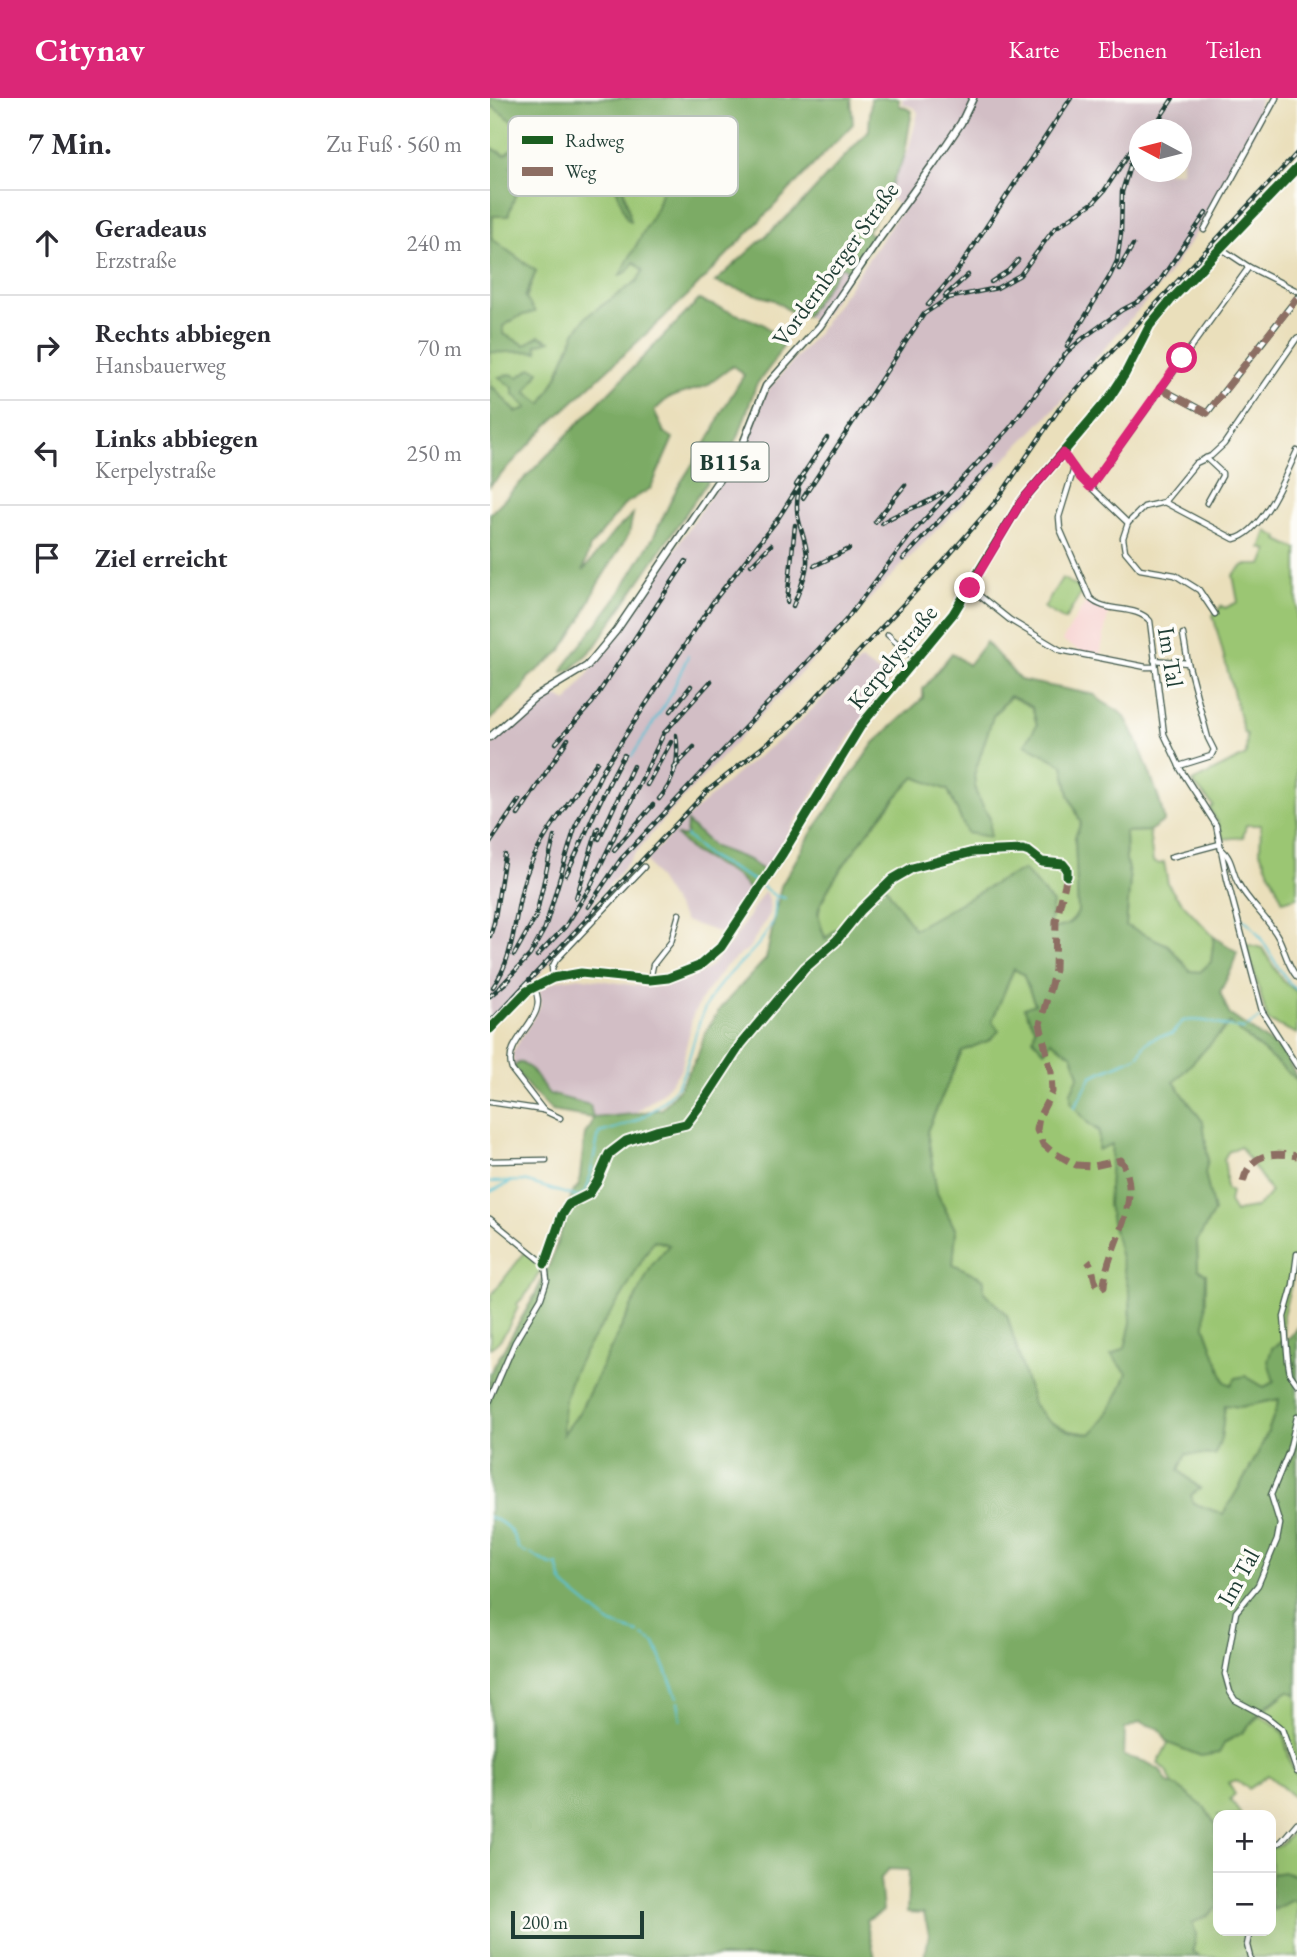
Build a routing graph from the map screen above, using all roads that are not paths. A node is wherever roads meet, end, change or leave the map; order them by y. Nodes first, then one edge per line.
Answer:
1 (973, 98) edge
2 (1276, 98) edge
3 (1297, 169) edge
4 (1204, 230) dead end
5 (1222, 248) junction
6 (1249, 267) junction
7 (1297, 290) edge
8 (1297, 298) edge
9 (1297, 338) edge
10 (1160, 388) junction
11 (1297, 451) edge
12 (1063, 453) junction
13 (1206, 458) junction
14 (1074, 468) junction
15 (1090, 487) junction
16 (1164, 502) junction
17 (1207, 503) dead end
18 (1128, 523) junction
19 (970, 588) junction
20 (1215, 614) dead end
21 (1183, 634) dead end
22 (888, 635) dead end
23 (915, 659) junction
24 (1154, 660) junction
25 (1188, 663) junction
26 (1155, 667) junction
27 (490, 737) edge
28 (1179, 766) junction
29 (1220, 846) junction
30 (1171, 857) dead end
31 (644, 867) dead end
32 (1067, 876) dead end
33 (678, 914) dead end
34 (1297, 977) edge
35 (553, 978) junction
36 (650, 980) junction
37 (533, 987) junction
38 (490, 1029) edge
39 (1297, 1066) edge
40 (490, 1102) edge
41 (543, 1111) junction
42 (560, 1118) dead end
43 (545, 1160) dead end
44 (490, 1161) edge
45 (490, 1219) edge
46 (1297, 1254) edge
47 (545, 1264) junction
48 (1297, 1384) edge
49 (490, 1400) edge
50 (1297, 1417) edge
51 (1297, 1772) edge
52 (1297, 1824) edge
53 (1276, 1844) edge
54 (1249, 1936) edge
55 (1250, 1957) edge

1 - 27 main road, Vordernberger Straße / B115a
2 - 4 street
3 - 5 main road, Kerpelystraße
5 - 6 street
5 - 12 main road, Kerpelystraße
6 - 7 street
6 - 10 street
8 - 10 street
9 - 13 street
10 - 15 street
11 - 16 street
12 - 14 street
12 - 19 main road, Kerpelystraße
13 - 16 street
13 - 17 street
14 - 15 street
14 - 24 street, Im Tal
15 - 18 street
16 - 18 street
18 - 20 street
19 - 23 main road, Kerpelystraße
19 - 26 street
21 - 25 street
22 - 23 street, Kerpelystraße
23 - 36 main road, Kerpelystraße
24 - 25 street
24 - 26 street, Im Tal
25 - 28 street
26 - 28 street, Im Tal
28 - 29 street, Im Tal
29 - 30 street
29 - 34 street, Im Tal
29 - 39 street, Im Tal
31 - 35 street
32 - 47 street
33 - 36 street
35 - 36 main road, Kerpelystraße
35 - 37 main road, Kerpelystraße
37 - 38 main road, Kerpelystraße
37 - 41 street
40 - 41 street
41 - 42 street
43 - 44 street
45 - 47 street
46 - 48 street
47 - 49 street
50 - 51 street, Im Tal
52 - 53 street
54 - 55 street

